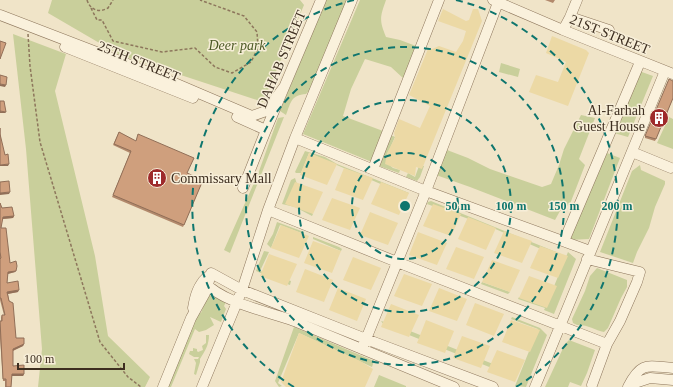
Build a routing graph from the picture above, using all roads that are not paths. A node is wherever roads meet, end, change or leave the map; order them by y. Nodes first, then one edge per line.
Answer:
1 (321, 0) edge
2 (352, 0) edge
3 (439, 0) edge
4 (578, 0) edge
5 (497, 1) edge
6 (0, 15) edge
7 (570, 17) junction
8 (0, 21) edge
9 (563, 30) junction
10 (609, 30) dead end
11 (640, 62) junction
12 (669, 73) edge
13 (284, 87) junction
14 (266, 130) junction
15 (295, 138) junction
16 (632, 152) junction
17 (671, 168) dead end
18 (373, 169) junction
19 (243, 188) dead end
20 (426, 191) junction
21 (268, 210) junction
22 (564, 241) junction
23 (589, 255) junction
24 (397, 262) junction
25 (206, 283) junction
26 (242, 290) junction
27 (237, 302) junction
28 (296, 311) junction
29 (292, 321) junction
30 (559, 326) junction
31 (366, 339) junction
32 (607, 344) junction
33 (362, 349) junction
34 (673, 368) edge
35 (673, 374) edge
36 (673, 380) edge
37 (592, 385) dead end
38 (630, 385) edge
39 (163, 387) edge
40 (202, 387) edge
41 (454, 387) edge
42 (493, 387) edge
43 (535, 387) edge
44 (673, 387) edge

1 - 13 street, DAHAB STREET
2 - 15 street
3 - 18 street
4 - 7 street
5 - 9 street, 21ST STREET
5 - 20 street
6 - 13 street, 25TH STREET
7 - 9 street
7 - 10 street
8 - 14 street, 25TH STREET
9 - 11 street, 21ST STREET
11 - 12 street, 21ST STREET
11 - 22 street
12 - 16 street
13 - 14 street, DAHAB STREET
14 - 19 street, DAHAB STREET
15 - 18 street
15 - 21 street
16 - 17 street
16 - 23 street
18 - 20 street
20 - 22 street
20 - 24 street
21 - 24 street
21 - 26 street
22 - 23 street
23 - 30 street
23 - 32 street
24 - 30 street
24 - 31 street
25 - 26 street
25 - 27 street
25 - 39 street
26 - 27 street
26 - 28 street
27 - 29 street
27 - 40 street
28 - 29 street
28 - 31 street
29 - 33 street
30 - 32 street
30 - 43 street
31 - 33 street
31 - 42 street
32 - 37 street
33 - 41 street
34 - 38 street
35 - 38 street
36 - 38 street
38 - 44 street

